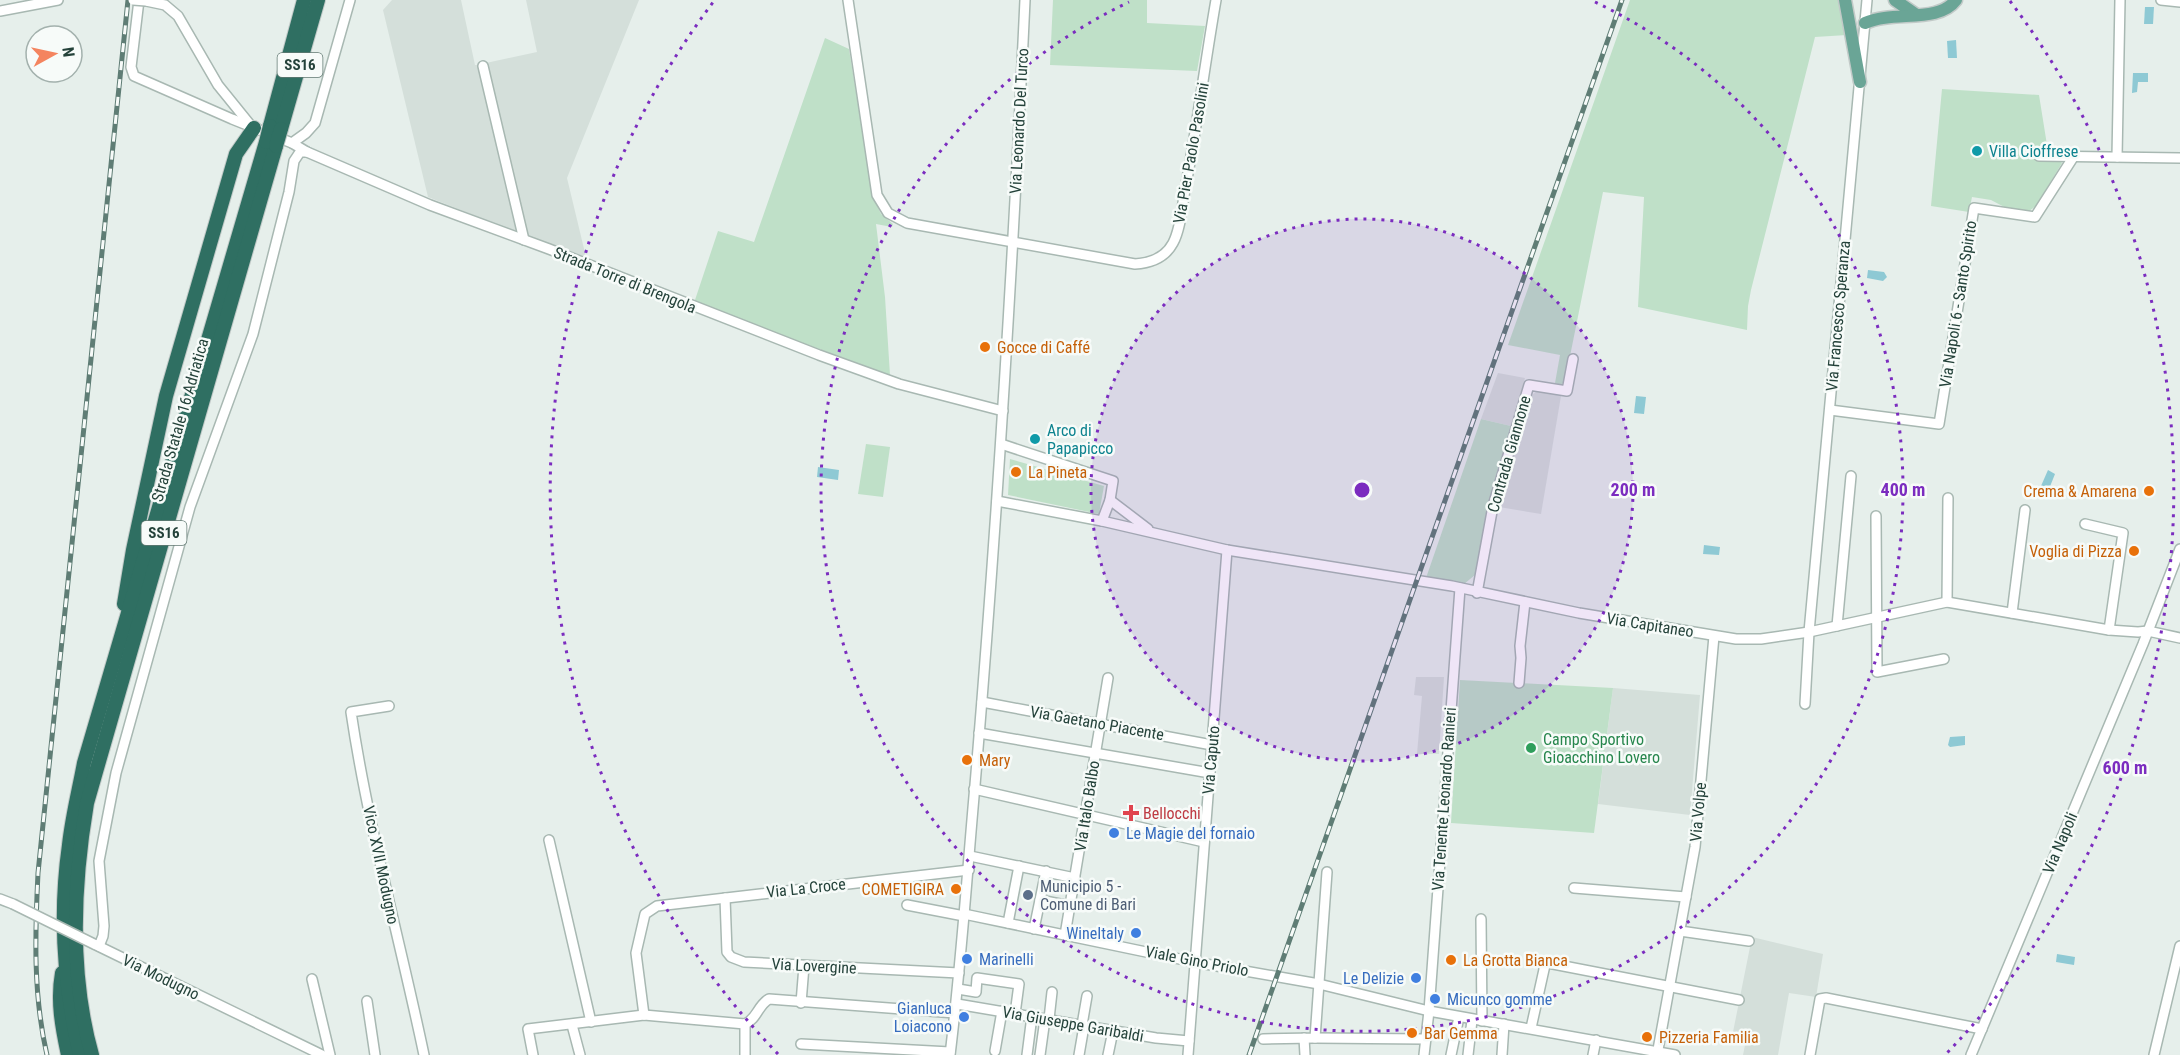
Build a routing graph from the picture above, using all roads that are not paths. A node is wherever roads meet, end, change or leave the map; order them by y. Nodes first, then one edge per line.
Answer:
1 (58, 0) edge
2 (133, 0) edge
3 (304, 0) edge
4 (318, 0) edge
5 (350, 0) edge
6 (848, 0) edge
7 (1025, 0) edge
8 (1216, 0) edge
9 (1845, 0) edge
10 (1868, 0) edge
11 (1895, 0) edge
12 (1956, 0) edge
13 (2120, 0) edge
14 (2161, 0) edge
15 (142, 1) edge
16 (2180, 2) edge
17 (0, 12) edge
18 (1916, 15) junction
19 (1865, 23) junction
20 (483, 66) dead end
21 (1860, 82) junction
22 (254, 128) junction
23 (276, 128) junction
24 (292, 143) junction
25 (271, 144) junction
26 (307, 152) junction
27 (2039, 156) dead end
28 (2074, 156) junction
29 (2117, 157) junction
30 (2180, 158) edge
31 (524, 240) junction
32 (1013, 242) junction
33 (1573, 359) dead end
34 (1830, 410) junction
35 (1003, 411) junction
36 (1001, 444) junction
37 (1851, 476) dead end
38 (1948, 498) dead end
39 (1110, 500) junction
40 (997, 501) junction
41 (2025, 510) dead end
42 (1876, 516) dead end
43 (1102, 521) junction
44 (2085, 524) dead end
45 (1153, 532) junction
46 (2180, 549) edge
47 (1227, 550) junction
48 (1460, 588) junction
49 (1477, 593) junction
50 (1525, 602) junction
51 (1947, 602) junction
52 (2012, 613) junction
53 (1876, 617) junction
54 (1837, 626) junction
55 (2109, 630) junction
56 (2148, 631) junction
57 (1809, 632) junction
58 (122, 634) junction
59 (1714, 636) junction
60 (2180, 638) edge
61 (1944, 659) dead end
62 (1108, 678) dead end
63 (1519, 683) dead end
64 (982, 702) junction
65 (1805, 704) dead end
66 (388, 706) dead end
67 (1101, 724) junction
68 (979, 733) junction
69 (1212, 745) junction
70 (1096, 753) junction
71 (1209, 773) junction
72 (974, 789) junction
73 (1086, 814) junction
74 (549, 840) dead end
75 (1204, 842) junction
76 (970, 856) junction
77 (1019, 866) junction
78 (969, 870) junction
79 (1046, 872) junction
80 (1327, 872) dead end
81 (1075, 878) junction
82 (1574, 888) dead end
83 (1686, 897) junction
84 (0, 898) edge
85 (725, 898) junction
86 (1040, 900) junction
87 (907, 905) dead end
88 (1070, 906) junction
89 (964, 915) junction
90 (1482, 919) dead end
91 (70, 921) junction
92 (1008, 924) junction
93 (1034, 929) junction
94 (1680, 931) junction
95 (1065, 935) junction
96 (1749, 941) dead end
97 (96, 945) junction
98 (2180, 946) edge
99 (65, 959) junction
100 (1194, 962) junction
101 (804, 966) junction
102 (959, 973) junction
103 (312, 979) dead end
104 (1318, 984) junction
105 (1669, 987) junction
106 (958, 989) junction
107 (1052, 992) dead end
108 (1087, 996) dead end
109 (1739, 1000) dead end
110 (367, 1001) dead end
111 (801, 1003) junction
112 (956, 1009) junction
113 (1002, 1011) junction
114 (1429, 1011) junction
115 (1016, 1014) junction
116 (644, 1015) junction
117 (1032, 1016) junction
118 (1459, 1017) junction
119 (1047, 1019) junction
120 (1477, 1020) junction
121 (591, 1022) junction
122 (745, 1024) junction
123 (1503, 1024) junction
124 (572, 1025) junction
125 (1083, 1026) junction
126 (1530, 1029) junction
127 (1982, 1029) junction
128 (1113, 1031) junction
129 (1315, 1038) junction
130 (1263, 1039) dead end
131 (1425, 1039) junction
132 (1596, 1040) junction
133 (1189, 1041) junction
134 (801, 1044) dead end
135 (1305, 1047) edge
136 (995, 1051) dead end
137 (1657, 1053) edge
138 (950, 1054) edge
139 (68, 1055) edge
140 (80, 1055) edge
141 (92, 1055) edge
142 (322, 1055) edge
143 (330, 1055) edge
144 (375, 1055) edge
145 (424, 1055) edge
146 (533, 1055) edge
147 (580, 1055) edge
148 (745, 1055) edge
149 (1027, 1055) edge
150 (1040, 1055) edge
151 (1079, 1055) edge
152 (1108, 1055) edge
153 (1188, 1055) edge
154 (1424, 1055) edge
155 (1451, 1055) edge
156 (1468, 1055) edge
157 (1502, 1055) edge
158 (1593, 1055) edge
159 (1675, 1055) edge
160 (1810, 1055) edge
161 (1971, 1055) edge
162 (2154, 1055) edge

1 - 17 street
2 - 15 street, bridge
3 - 23 highway, Strada Statale 16 Adriatica / SS16
4 - 23 highway, Strada Statale 16 Adriatica / SS16
5 - 24 street
6 - 32 street, Via Pier Paolo Pasolini
7 - 32 street, Via Leonardo Del Turco
8 - 32 street, Via Pier Paolo Pasolini
9 - 21 main road
10 - 19 street, Via Francesco Speranza
11 - 18 main road
12 - 18 main road
13 - 29 street
14 - 16 street
15 - 22 street
15 - 22 street, Strada Torre di Brengola
18 - 19 main road
19 - 21 street, Via Francesco Speranza
20 - 31 street
21 - 34 street, Via Francesco Speranza
22 - 24 street, Strada Torre di Brengola
22 - 58 highway
23 - 25 highway, Strada Statale 16 Adriatica / SS16, bridge
24 - 26 street, Strada Torre di Brengola
25 - 58 highway, Strada Statale 16 Adriatica / SS16
25 - 91 highway, Strada Statale 16 Adriatica / SS16
26 - 31 street, Strada Torre di Brengola
26 - 97 street
27 - 28 street
28 - 29 street
28 - 34 street, Via Napoli 6 - Santo Spirito
29 - 30 street
31 - 35 street, Strada Torre di Brengola
32 - 35 street, Via Leonardo Del Turco
33 - 49 street, Contrada Giannone
34 - 57 street, Via Francesco Speranza
35 - 36 street, Via Leonardo Del Turco
36 - 39 street
36 - 40 street, Via Leonardo Del Turco
37 - 54 street
38 - 51 street
39 - 43 street
39 - 45 street
40 - 43 street, Via Capitaneo
40 - 64 street, Via Leonardo Del Turco
41 - 52 street
42 - 53 street
43 - 45 street, Via Capitaneo
44 - 55 street
45 - 47 street, Via Capitaneo
46 - 56 street, Via Napoli
47 - 48 street, Via Capitaneo
47 - 69 street, Via Caputo
48 - 49 street, Via Capitaneo
48 - 114 street, Via Tenente Leonardo Ranieri
49 - 50 street, Via Capitaneo
50 - 59 street, Via Capitaneo
50 - 63 street
51 - 52 street, Via Capitaneo
51 - 53 street, Via Capitaneo
52 - 55 street, Via Capitaneo
53 - 54 street, Via Capitaneo
53 - 61 street
54 - 57 street, Via Capitaneo
55 - 56 street, Via Capitaneo
56 - 60 street, Via Capitaneo
56 - 127 street, Via Napoli
57 - 59 street, Via Capitaneo
57 - 65 street, Via Francesco Speranza
58 - 91 highway, Strada Statale 16 Adriatica / SS16
59 - 83 street, Via Volpe
62 - 67 street, Via Italo Balbo
64 - 67 street, Via Gaetano Piacente
64 - 68 street, Via Leonardo Del Turco
66 - 145 street, Vico XVII Modugno
67 - 69 street, Via Gaetano Piacente
67 - 70 street, Via Italo Balbo
68 - 70 street
68 - 72 street, Via Leonardo Del Turco
69 - 71 street, Via Caputo
70 - 71 street
70 - 73 street, Via Italo Balbo
71 - 75 street, Via Caputo
72 - 73 street
72 - 76 street, Via Leonardo Del Turco
73 - 75 street
73 - 81 street, Via Italo Balbo
74 - 121 street
75 - 100 street, Via Caputo
76 - 77 street
76 - 78 street, Via Leonardo Del Turco
77 - 79 street
77 - 92 street
78 - 85 street, Via La Croce
78 - 89 street, Via Leonardo Del Turco
79 - 81 street
79 - 86 street
80 - 104 street
81 - 88 street, Via Italo Balbo
82 - 83 street
83 - 94 street, Via Volpe
84 - 97 street, Via Modugno, bridge
85 - 101 street, Via Lovergine
85 - 116 street, Via La Croce
86 - 88 street
86 - 93 street
87 - 89 street, Viale Gino Priolo
88 - 95 street, Via Italo Balbo
89 - 92 street, Viale Gino Priolo
89 - 102 street, Via Leonardo Del Turco
90 - 120 street
91 - 99 highway, SS16
91 - 141 highway, SS16
92 - 93 street, Viale Gino Priolo
93 - 95 street, Viale Gino Priolo
94 - 96 street
94 - 105 street, Via Volpe
95 - 100 street, Viale Gino Priolo
97 - 142 street, Via Modugno
98 - 162 street
99 - 139 highway
99 - 140 highway, SS16
100 - 104 street, Viale Gino Priolo
100 - 133 street, Via Caputo
101 - 102 street, Via Lovergine
101 - 111 street
102 - 106 street, Via Leonardo Del Turco
103 - 143 street
104 - 114 street, Viale Gino Priolo
104 - 129 street
105 - 109 street
105 - 126 street
105 - 137 street, Via Volpe
106 - 112 street, Via Leonardo Del Turco
106 - 115 street
107 - 119 street
108 - 125 street
110 - 144 street
111 - 112 street, Via Giuseppe Garibaldi
111 - 122 street, Via Giuseppe Garibaldi
112 - 113 street, Via Giuseppe Garibaldi
112 - 138 street, Via Leonardo Del Turco
113 - 115 street, Via Giuseppe Garibaldi
113 - 136 street
114 - 118 street, Viale Gino Priolo
114 - 131 street, Via Tenente Leonardo Ranieri
115 - 117 street, Via Giuseppe Garibaldi
116 - 121 street
116 - 122 street
117 - 119 street, Via Giuseppe Garibaldi
117 - 149 street
118 - 120 street, Viale Gino Priolo
118 - 155 street
119 - 125 street, Via Giuseppe Garibaldi
119 - 150 street
120 - 123 street, Viale Gino Priolo
120 - 156 street
121 - 124 street
122 - 148 street
123 - 126 street, Viale Gino Priolo
123 - 157 street
124 - 146 street
124 - 147 street
125 - 128 street, Via Giuseppe Garibaldi
125 - 151 street
126 - 132 street, Viale Gino Priolo
127 - 160 street
127 - 161 street, Via Napoli
128 - 133 street, Via Giuseppe Garibaldi
128 - 152 street
129 - 131 street
129 - 135 street
130 - 135 street
131 - 154 street, Via Tenente Leonardo Ranieri
132 - 137 street, Viale Gino Priolo
132 - 158 street
133 - 153 street, Via Caputo
134 - 138 street
137 - 159 street, Viale Gino Priolo

